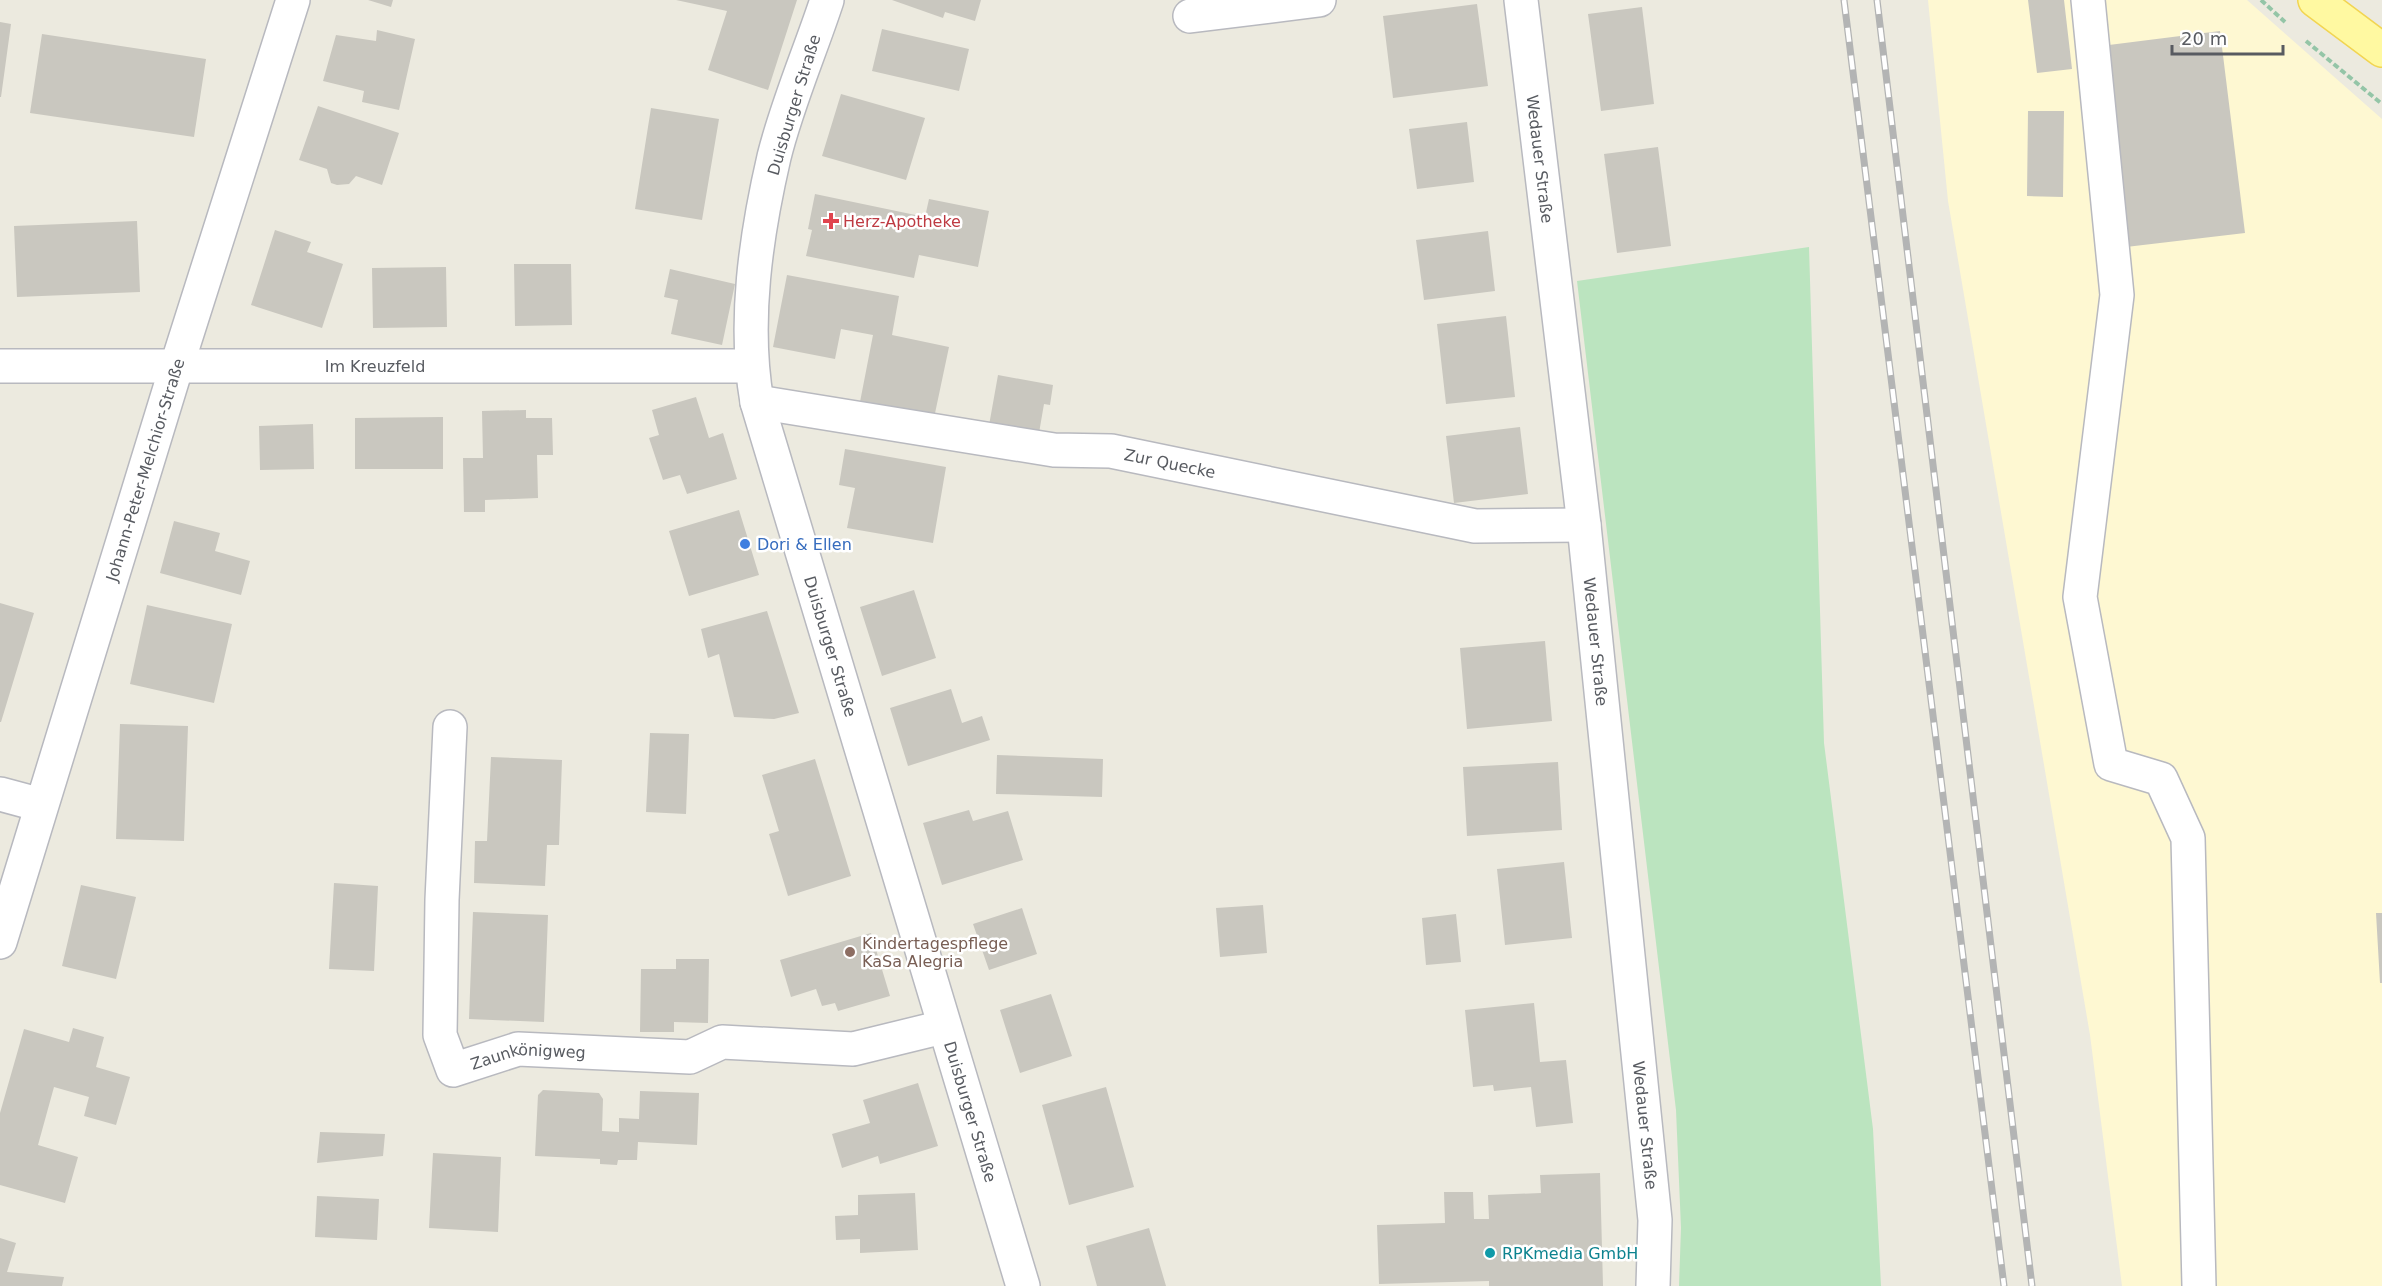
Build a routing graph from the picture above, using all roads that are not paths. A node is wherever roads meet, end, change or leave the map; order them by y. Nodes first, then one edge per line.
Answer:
1 (293, 0) edge
2 (827, 0) edge
3 (1319, 0) edge
4 (1521, 0) edge
5 (2088, 0) edge
6 (2315, 0) edge
7 (1190, 16) dead end
8 (2382, 50) edge
9 (177, 365) junction
10 (0, 366) edge
11 (750, 366) junction
12 (757, 402) junction
13 (1584, 525) junction
14 (450, 727) dead end
15 (0, 794) edge
16 (40, 805) junction
17 (0, 942) edge
18 (943, 1027) junction
19 (1023, 1286) edge
20 (1653, 1286) edge
21 (2199, 1286) edge

1 - 9 street, Johann-Peter-Melchior-Straße
2 - 11 street, Duisburger Straße
3 - 7 street
4 - 13 street, Wedauer Straße
5 - 21 street
6 - 8 main road
9 - 10 street, Im Kreuzfeld
9 - 11 street, Im Kreuzfeld
9 - 16 street, Johann-Peter-Melchior-Straße
11 - 12 street, Duisburger Straße
12 - 13 street, Zur Quecke
12 - 18 street, Duisburger Straße
13 - 20 street, Wedauer Straße
14 - 18 street, Zaunkönigweg
15 - 16 street
16 - 17 street, Johann-Peter-Melchior-Straße
18 - 19 street, Duisburger Straße

